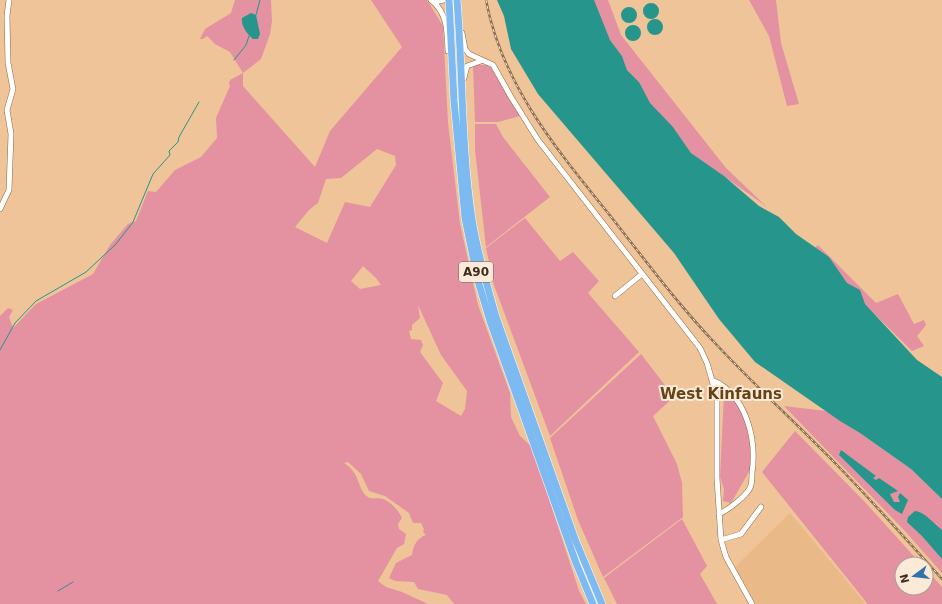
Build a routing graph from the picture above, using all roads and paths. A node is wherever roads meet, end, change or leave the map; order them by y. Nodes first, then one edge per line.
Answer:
1 (9, 0) edge
2 (444, 0) edge
3 (449, 0) edge
4 (457, 0) edge
5 (432, 1) edge
6 (459, 20) junction
7 (481, 61) junction
8 (452, 65) junction
9 (462, 100) junction
10 (0, 209) edge
11 (642, 274) junction
12 (615, 296) dead end
13 (712, 380) junction
14 (761, 507) dead end
15 (719, 514) junction
16 (721, 540) junction
17 (587, 571) junction
18 (594, 604) edge
19 (602, 604) edge
20 (606, 604) edge
21 (752, 604) edge

1 - 10 street
2 - 5 street
3 - 8 highway, A90
4 - 6 highway, A90
5 - 8 street
6 - 7 street
6 - 9 highway, A90
7 - 9 street
7 - 11 street
8 - 18 highway, A90
9 - 17 highway, A90
11 - 12 street
11 - 13 street
13 - 15 street
13 - 15 street
14 - 16 street
15 - 16 street
16 - 21 street
17 - 19 highway
17 - 20 highway, A90

